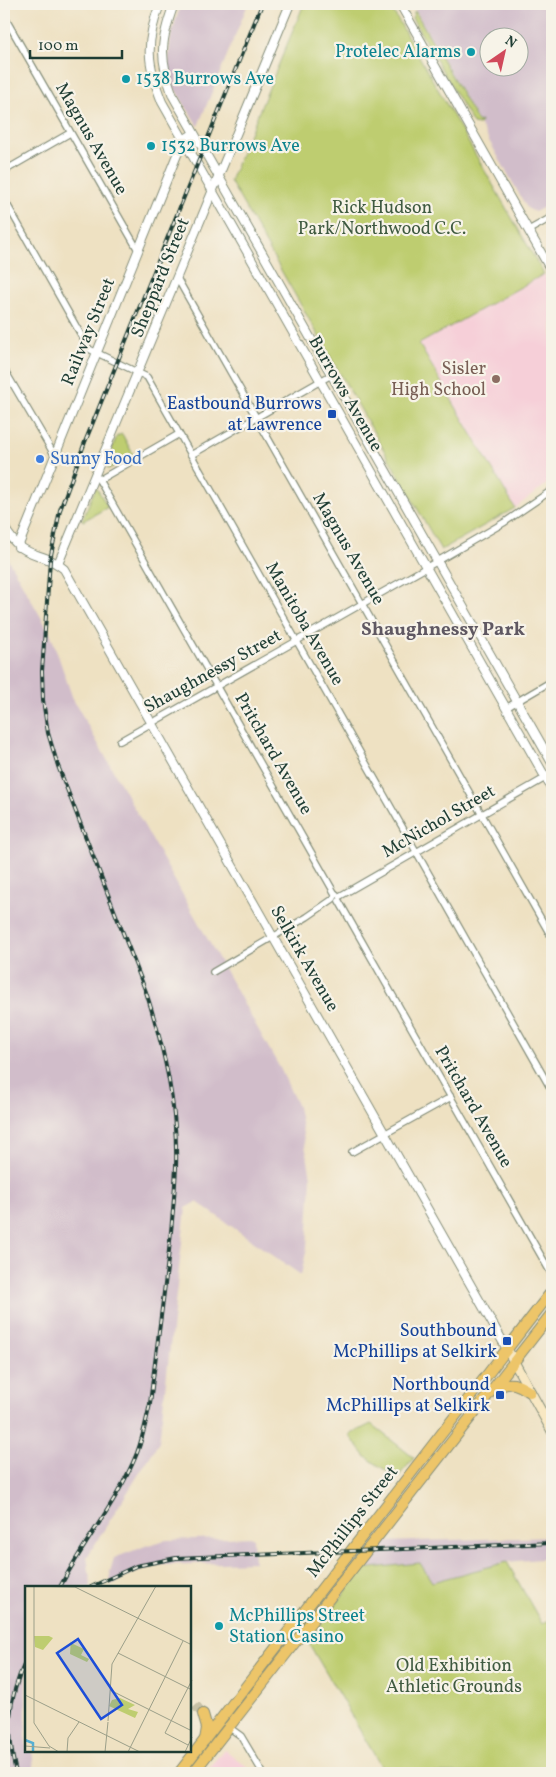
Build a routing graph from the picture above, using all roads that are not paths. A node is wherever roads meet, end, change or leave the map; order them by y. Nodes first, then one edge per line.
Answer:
1 (160, 4) edge
2 (174, 4) edge
3 (290, 4) edge
4 (400, 4) edge
5 (4, 16) edge
6 (70, 133) junction
7 (194, 134) junction
8 (183, 140) junction
9 (4, 171) edge
10 (219, 178) junction
11 (213, 191) junction
12 (4, 199) edge
13 (552, 217) edge
14 (529, 230) junction
15 (138, 250) junction
16 (552, 272) edge
17 (177, 278) junction
18 (97, 352) junction
19 (4, 369) edge
20 (138, 373) junction
21 (331, 375) junction
22 (320, 381) junction
23 (256, 417) junction
24 (179, 434) junction
25 (191, 455) junction
26 (55, 456) junction
27 (97, 476) junction
28 (552, 490) edge
29 (4, 527) edge
30 (18, 547) junction
31 (438, 562) junction
32 (58, 564) junction
33 (426, 567) junction
34 (362, 604) junction
35 (297, 642) junction
36 (552, 681) edge
37 (218, 686) junction
38 (517, 701) junction
39 (506, 708) junction
40 (153, 723) junction
41 (120, 741) dead end
42 (552, 763) edge
43 (549, 776) edge
44 (552, 789) edge
45 (482, 815) junction
46 (416, 852) junction
47 (337, 898) junction
48 (273, 938) junction
49 (552, 938) edge
50 (213, 972) dead end
51 (552, 1091) edge
52 (451, 1097) junction
53 (385, 1134) junction
54 (352, 1152) dead end
55 (552, 1275) edge
56 (552, 1291) edge
57 (552, 1313) edge
58 (507, 1349) junction
59 (514, 1364) junction
60 (491, 1392) junction
61 (530, 1392) junction
62 (450, 1422) junction
63 (462, 1430) junction
64 (552, 1430) edge
65 (324, 1585) junction
66 (333, 1596) junction
67 (268, 1656) junction
68 (280, 1664) junction
69 (202, 1714) tunnel mouth
70 (220, 1720) junction
71 (229, 1727) junction
72 (205, 1740) junction
73 (180, 1773) edge
74 (193, 1773) edge
75 (263, 1773) edge

1 - 8 street, Burrows Avenue
2 - 7 street, Burrows Avenue
3 - 10 street, Sheppard Street
4 - 14 street
5 - 6 street, Magnus Avenue
6 - 9 street
6 - 15 street, Magnus Avenue
7 - 8 street
7 - 10 street, Burrows Avenue
8 - 11 street, Burrows Avenue
8 - 15 street, Railway Street
10 - 11 street, Sheppard Street
10 - 21 street, Burrows Avenue
11 - 17 street, Sheppard Street
11 - 22 street, Burrows Avenue
12 - 18 street, Manitoba Avenue
13 - 14 street
14 - 16 street
15 - 18 street, Railway Street
17 - 20 street, Sheppard Street
17 - 23 street, Magnus Avenue
18 - 20 street, Manitoba Avenue
18 - 26 street, Railway Street
19 - 26 street
20 - 24 street, Manitoba Avenue
20 - 27 street, Sheppard Street
21 - 22 street
21 - 31 street, Burrows Avenue
22 - 23 street
22 - 33 street, Burrows Avenue
23 - 25 street
23 - 34 street, Magnus Avenue
24 - 25 street, Manitoba Avenue
24 - 27 street
25 - 35 street, Manitoba Avenue
26 - 30 street, Railway Street
27 - 32 street, Sheppard Street
27 - 37 street, Pritchard Avenue
28 - 31 street, Shaughnessy Street
29 - 30 street
30 - 32 street
31 - 33 street, Shaughnessy Street
31 - 38 street, Burrows Avenue
32 - 40 street, Selkirk Avenue
33 - 34 street, Shaughnessy Street
33 - 39 street, Burrows Avenue
34 - 35 street, Shaughnessy Street
34 - 45 street, Magnus Avenue
35 - 37 street, Shaughnessy Street
35 - 46 street, Manitoba Avenue
36 - 38 street
37 - 40 street, Shaughnessy Street
37 - 47 street, Pritchard Avenue
38 - 39 street
38 - 42 street, Burrows Avenue
39 - 43 street, Burrows Avenue
40 - 41 street, Shaughnessy Street
40 - 48 street, Selkirk Avenue
43 - 44 street, Burrows Avenue
43 - 45 street, McNichol Street
45 - 46 street, McNichol Street
45 - 49 street, Magnus Avenue
46 - 47 street, McNichol Street
46 - 51 street, Manitoba Avenue
47 - 48 street, McNichol Street
47 - 52 street, Pritchard Avenue
48 - 50 street, McNichol Street
48 - 53 street, Selkirk Avenue
52 - 53 street
52 - 55 street, Pritchard Avenue
53 - 54 street
53 - 58 street, Selkirk Avenue
56 - 58 main road, McPhillips Street
57 - 59 main road, McPhillips Street
58 - 59 main road, Selkirk Avenue
58 - 62 main road, McPhillips Street
59 - 60 main road, McPhillips Street
59 - 61 main road, Selkirk Avenue
60 - 61 main road
60 - 63 main road, McPhillips Street
61 - 64 main road, Selkirk Avenue
62 - 63 main road
62 - 65 main road, McPhillips Street
63 - 66 main road, McPhillips Street
65 - 66 main road
65 - 67 main road, McPhillips Street
66 - 68 main road, McPhillips Street
67 - 68 main road
67 - 70 main road, McPhillips Street
68 - 71 main road, McPhillips Street
69 - 72 main road
70 - 71 street
70 - 72 main road, McPhillips Street
71 - 74 main road, McPhillips Street
71 - 75 street
72 - 73 main road, McPhillips Street

